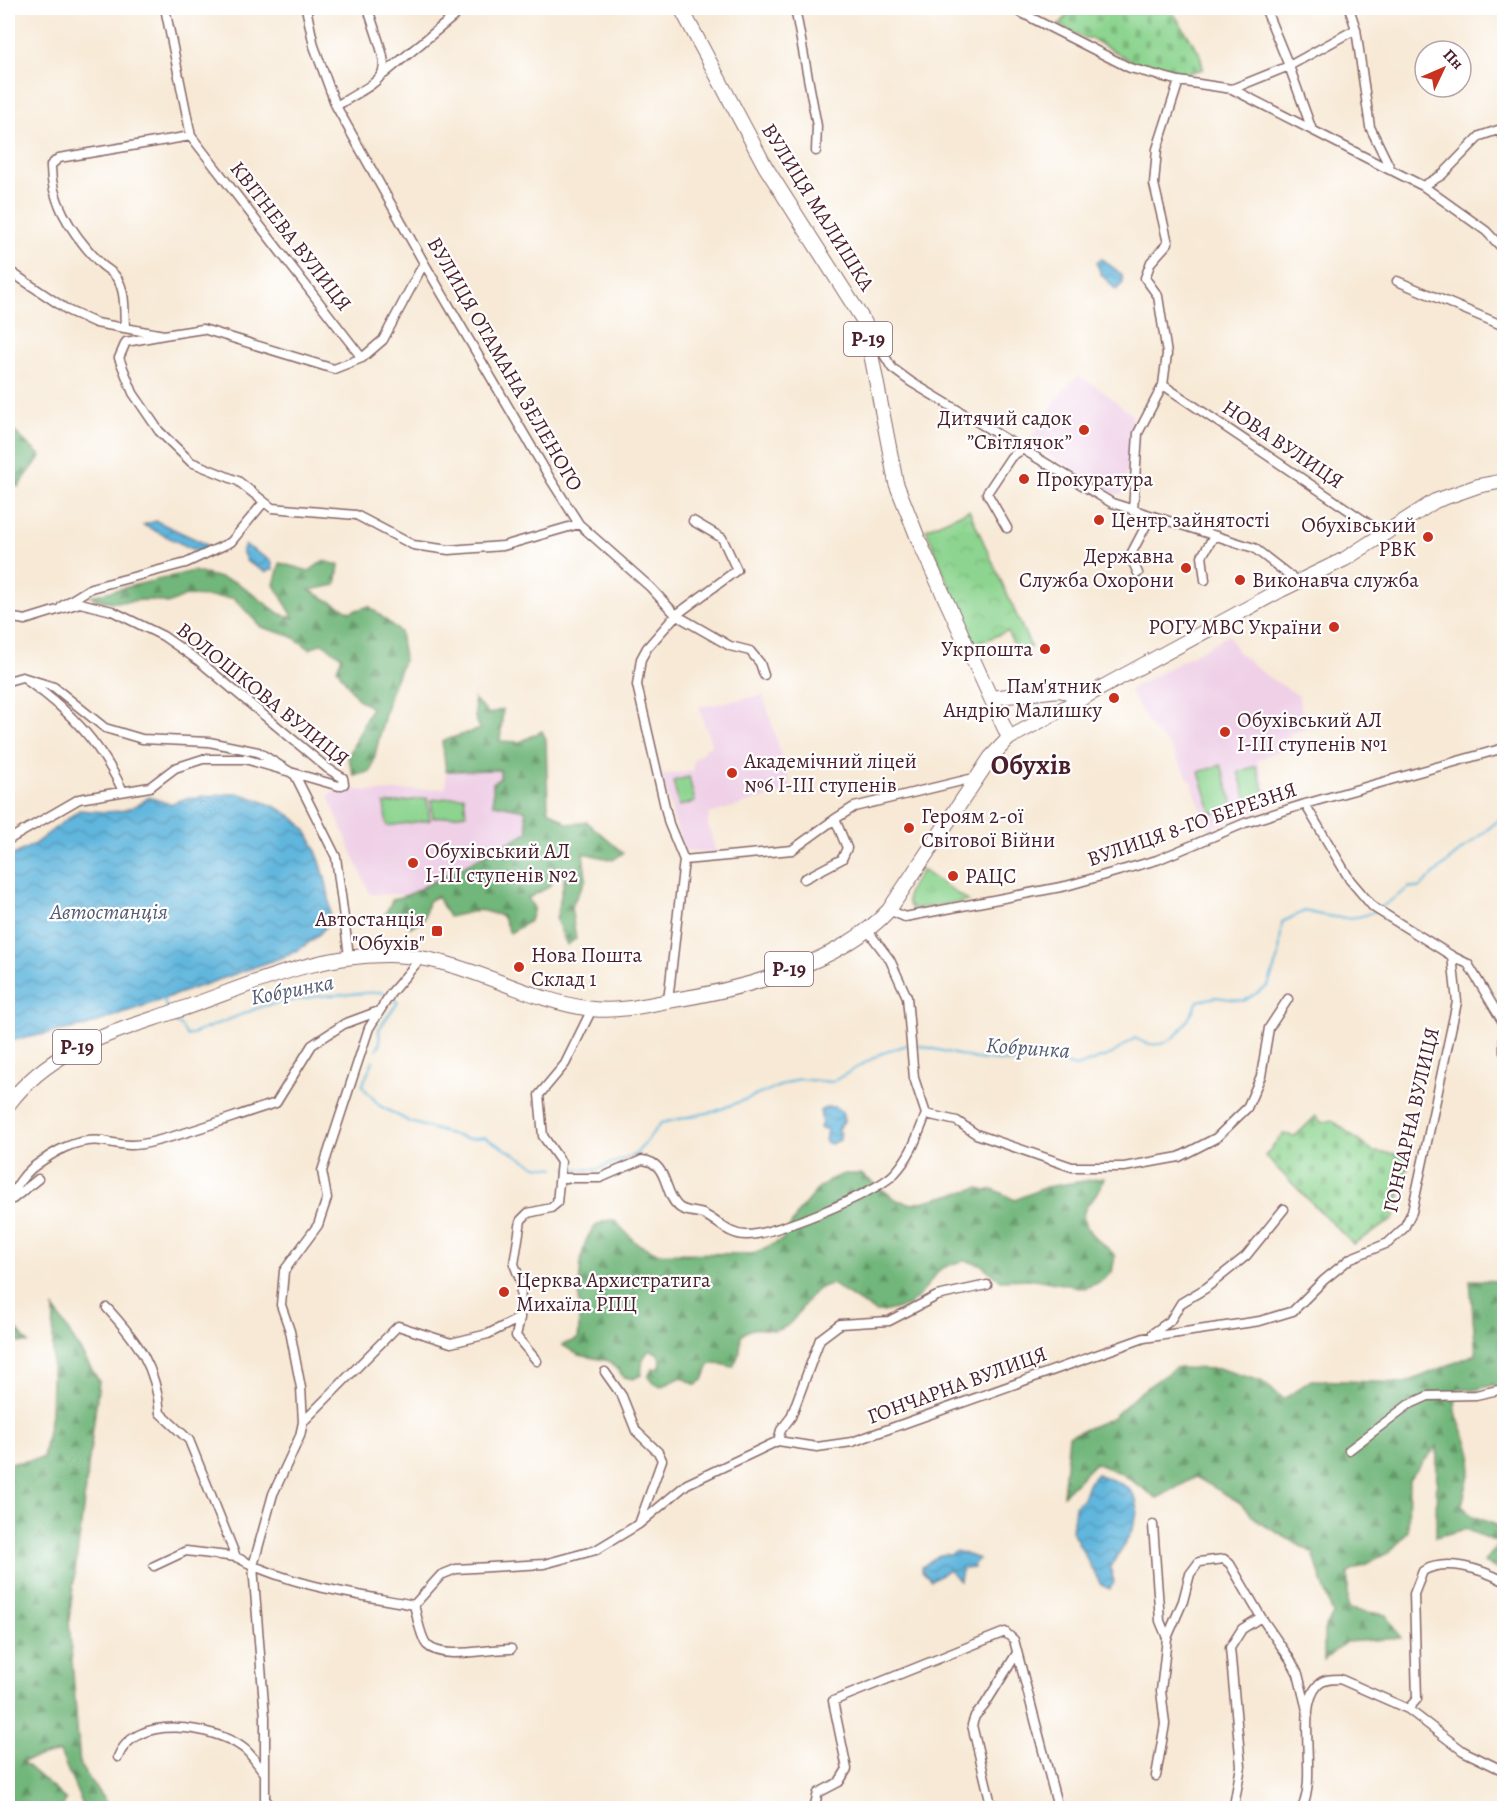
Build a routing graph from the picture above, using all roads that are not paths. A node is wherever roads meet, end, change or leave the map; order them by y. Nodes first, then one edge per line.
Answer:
1 (165, 8) edge
2 (306, 8) edge
3 (371, 8) edge
4 (464, 8) edge
5 (681, 8) edge
6 (795, 8) edge
7 (1012, 8) edge
8 (1265, 8) edge
9 (1349, 8) edge
10 (1468, 8) edge
11 (1474, 8) edge
12 (1356, 29) junction
13 (1289, 66) junction
14 (384, 74) junction
15 (1179, 81) junction
16 (1232, 89) junction
17 (336, 106) junction
18 (1312, 130) junction
19 (191, 136) junction
20 (1504, 137) edge
21 (816, 151) dead end
22 (1391, 170) junction
23 (1423, 186) junction
24 (1504, 250) edge
25 (423, 263) junction
26 (8, 270) edge
27 (1397, 281) dead end
28 (865, 323) junction
29 (125, 326) junction
30 (1504, 326) edge
31 (164, 335) junction
32 (362, 358) junction
33 (1163, 385) junction
34 (1023, 449) junction
35 (1504, 481) edge
36 (264, 502) junction
37 (1133, 510) junction
38 (1151, 516) junction
39 (693, 521) dead end
40 (579, 524) junction
41 (1007, 528) dead end
42 (1383, 534) junction
43 (1214, 536) junction
44 (1138, 573) dead end
45 (1205, 580) dead end
46 (1298, 582) junction
47 (676, 615) junction
48 (8, 616) edge
49 (46, 616) junction
50 (764, 675) dead end
51 (22, 677) junction
52 (8, 681) edge
53 (1084, 696) junction
54 (990, 698) junction
55 (1009, 738) junction
56 (1504, 748) edge
57 (295, 774) junction
58 (978, 777) junction
59 (123, 791) junction
60 (1305, 804) junction
61 (836, 819) junction
62 (8, 840) edge
63 (684, 860) junction
64 (804, 879) dead end
65 (889, 910) junction
66 (868, 931) junction
67 (348, 956) junction
68 (1452, 956) junction
69 (421, 958) junction
70 (1288, 999) dead end
71 (668, 1001) junction
72 (592, 1009) junction
73 (380, 1011) junction
74 (1504, 1052) edge
75 (8, 1105) edge
76 (926, 1114) junction
77 (560, 1178) junction
78 (38, 1179) dead end
79 (1284, 1209) dead end
80 (987, 1285) dead end
81 (107, 1308) dead end
82 (520, 1318) junction
83 (1144, 1338) junction
84 (537, 1361) dead end
85 (605, 1372) dead end
86 (1504, 1387) edge
87 (1504, 1419) edge
88 (303, 1422) junction
89 (778, 1441) junction
90 (1349, 1450) dead end
91 (639, 1524) junction
92 (1154, 1525) dead end
93 (236, 1557) junction
94 (154, 1566) dead end
95 (253, 1566) junction
96 (1504, 1581) edge
97 (414, 1605) junction
98 (1261, 1617) junction
99 (1167, 1638) junction
100 (511, 1649) dead end
101 (1017, 1653) junction
102 (1408, 1709) junction
103 (1308, 1714) junction
104 (118, 1756) dead end
105 (1504, 1771) edge
106 (264, 1772) junction
107 (1156, 1776) dead end
108 (1235, 1800) dead end
109 (270, 1809) edge
110 (814, 1809) edge
111 (992, 1809) edge
112 (1058, 1809) edge
113 (1302, 1809) edge

1 - 19 street, КВІТНЕВА ВУЛИЦЯ
2 - 17 street, ВУЛИЦЯ ОТАМАНА ЗЕЛЕНОГО
3 - 14 street
4 - 14 street
5 - 28 main road, ВУЛИЦЯ МАЛИШКА / Р-19
6 - 21 street
7 - 15 street
8 - 13 street
9 - 12 street
10 - 11 street
12 - 13 street
12 - 22 street
13 - 16 street
13 - 18 street
14 - 17 street
15 - 16 street
15 - 33 street
16 - 18 street
17 - 25 street, ВУЛИЦЯ ОТАМАНА ЗЕЛЕНОГО
18 - 22 street
19 - 29 street
19 - 32 street, КВІТНЕВА ВУЛИЦЯ
20 - 23 street
22 - 23 street
23 - 24 street
25 - 32 street
25 - 40 street, ВУЛИЦЯ ОТАМАНА ЗЕЛЕНОГО
26 - 29 street
27 - 30 street
28 - 34 street
28 - 54 main road, ВУЛИЦЯ МАЛИШКА / Р-19
29 - 31 street
31 - 32 street
31 - 36 street
33 - 37 street
33 - 42 street, НОВА ВУЛИЦЯ
34 - 37 street
34 - 41 street
35 - 42 main road
36 - 40 street
36 - 49 street
37 - 38 street
38 - 43 street
38 - 44 street
39 - 47 street
40 - 47 street, ВУЛИЦЯ ОТАМАНА ЗЕЛЕНОГО
42 - 46 main road
43 - 45 street
43 - 46 street
46 - 53 main road
47 - 50 street, ВУЛИЦЯ ОТАМАНА ЗЕЛЕНОГО
47 - 63 street
48 - 49 street, ВОЛОШКОВА ВУЛИЦЯ
49 - 57 street, ВОЛОШКОВА ВУЛИЦЯ
51 - 52 street
51 - 57 street
51 - 59 street
53 - 54 main road
53 - 55 main road
54 - 55 main road, ВУЛИЦЯ МАЛИШКА / Р-19
55 - 58 main road, Р-19
56 - 60 street, ВУЛИЦЯ 8-ГО БЕРЕЗНЯ
57 - 59 street
57 - 67 street
58 - 61 street
58 - 65 main road, Р-19
59 - 62 street
60 - 65 street, ВУЛИЦЯ 8-ГО БЕРЕЗНЯ
60 - 68 street
61 - 63 street
61 - 64 street
63 - 71 street
65 - 66 main road, Р-19
66 - 71 main road, Р-19
66 - 76 street
67 - 69 main road, Р-19
67 - 75 main road, Р-19
68 - 74 street
68 - 83 street, ГОНЧАРНА ВУЛИЦЯ
69 - 72 main road, Р-19
69 - 73 street
70 - 76 street
71 - 72 main road, Р-19
72 - 77 street
73 - 78 street
73 - 88 street
76 - 77 street
77 - 82 street
79 - 83 street, ГОНЧАРНА ВУЛИЦЯ
80 - 89 street
81 - 93 street
82 - 84 street
82 - 88 street
83 - 89 street, ГОНЧАРНА ВУЛИЦЯ
85 - 91 street
86 - 87 street
86 - 90 street
88 - 95 street
89 - 91 street
91 - 97 street
92 - 99 street
93 - 94 street
93 - 95 street
95 - 97 street
95 - 106 street
96 - 102 street
97 - 100 street
98 - 99 street
98 - 103 street
98 - 108 street
99 - 107 street
101 - 110 street
101 - 111 street
101 - 112 street
102 - 103 street
102 - 105 street
103 - 113 street
104 - 106 street
106 - 109 street

